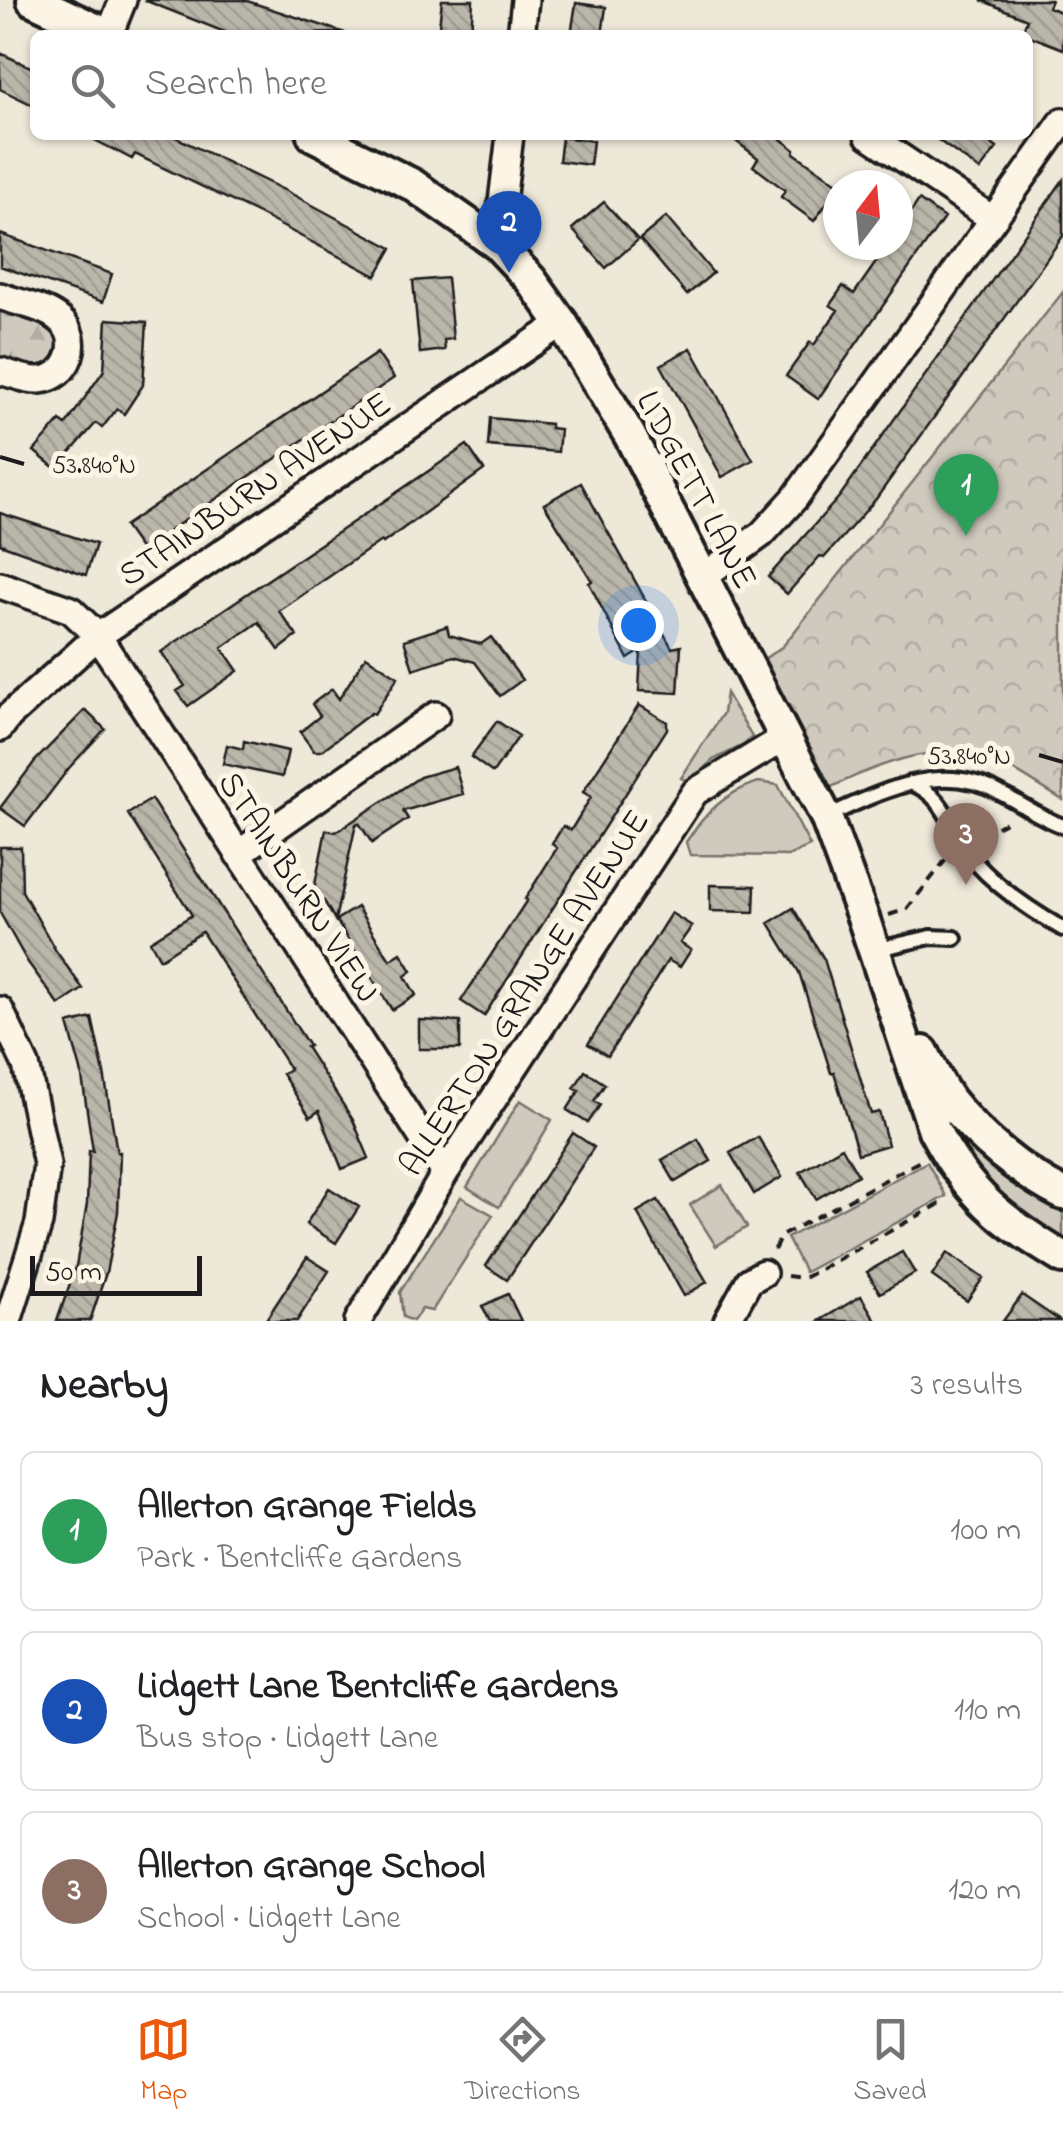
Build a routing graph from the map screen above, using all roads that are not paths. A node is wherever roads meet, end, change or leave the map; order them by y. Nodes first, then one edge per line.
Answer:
1 (33, 0) edge
2 (122, 0) edge
3 (526, 0) edge
4 (97, 30) edge
5 (110, 30) edge
6 (522, 30) edge
7 (1063, 121) edge
8 (324, 140) edge
9 (509, 140) edge
10 (875, 140) edge
11 (991, 218) junction
12 (497, 244) junction
13 (0, 296) edge
14 (562, 323) junction
15 (0, 371) edge
16 (704, 576) junction
17 (0, 585) edge
18 (98, 636) junction
19 (436, 715) dead end
20 (0, 728) edge
21 (784, 738) junction
22 (910, 783) junction
23 (826, 817) junction
24 (1063, 826) edge
25 (238, 854) junction
26 (1063, 929) edge
27 (870, 937) junction
28 (955, 938) dead end
29 (885, 984) junction
30 (0, 1010) edge
31 (446, 1173) junction
32 (1063, 1194) edge
33 (1063, 1258) edge
34 (763, 1273) road end
35 (8, 1321) edge
36 (358, 1321) edge
37 (726, 1321) edge

1 - 4 street
2 - 5 street
3 - 6 street
7 - 11 street
8 - 12 street, LIDGETT LANE
9 - 12 street
10 - 11 street
11 - 16 street
12 - 14 street, LIDGETT LANE
13 - 15 street
14 - 16 street, LIDGETT LANE
14 - 18 street, STAINBURN AVENUE
16 - 21 street, LIDGETT LANE
17 - 18 street, STAINBURN VIEW
18 - 20 street, STAINBURN AVENUE
18 - 25 street, STAINBURN VIEW
19 - 25 street
21 - 23 street, LIDGETT LANE
21 - 31 street, ALLERTON GRANGE AVENUE
22 - 23 lane
22 - 24 lane
22 - 26 lane
23 - 27 street, LIDGETT LANE
25 - 31 street, STAINBURN VIEW
27 - 28 lane
27 - 29 street, LIDGETT LANE
29 - 32 street, LIDGETT LANE
29 - 33 street, LIDGETT LANE
30 - 35 street
31 - 36 street, ALLERTON GRANGE AVENUE
34 - 37 street

